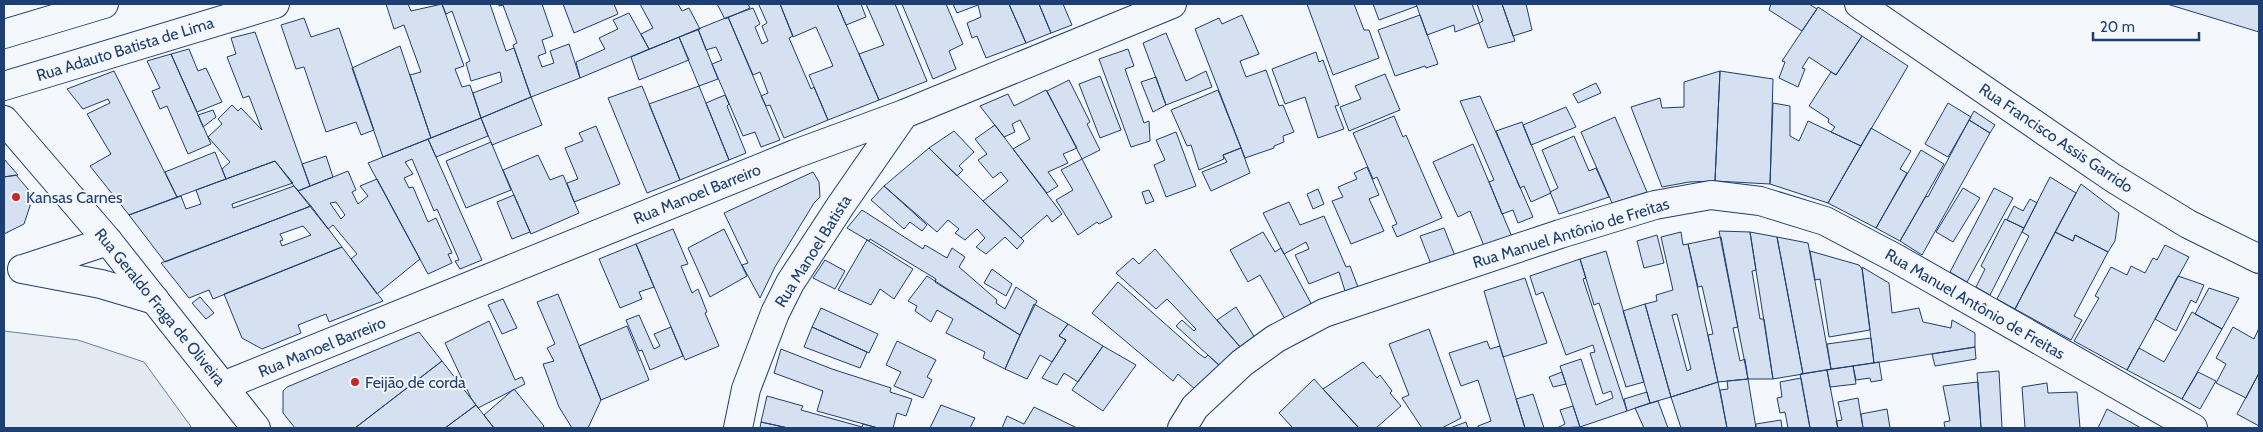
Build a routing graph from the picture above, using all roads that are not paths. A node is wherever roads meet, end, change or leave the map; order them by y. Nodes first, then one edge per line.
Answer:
1 (104, 4) edge
2 (275, 4) edge
3 (1172, 4) edge
4 (1859, 4) edge
5 (4, 34) edge
6 (4, 86) edge
7 (904, 114) junction
8 (4, 120) edge
9 (108, 241) junction
10 (2259, 260) edge
11 (13, 270) edge
12 (155, 300) junction
13 (223, 386) junction
14 (256, 428) edge
15 (738, 428) edge
16 (1182, 428) edge
17 (2193, 428) edge

1 - 5 street
2 - 6 street, Rua Adauto Batista de Lima
3 - 7 street, Rua Manoel Barreiro
4 - 10 street, Rua Francisco Assis Garrido
7 - 13 street, Rua Manoel Barreiro
7 - 15 street, Rua Manoel Batista
8 - 9 street, Rua Geraldo Fraga de Oliveira
9 - 11 street
9 - 12 street, Rua Geraldo Fraga de Oliveira
11 - 12 street
12 - 13 street, Rua Geraldo Fraga de Oliveira
13 - 14 street, Rua Geraldo Fraga de Oliveira
16 - 17 street, Rua Manuel Antônio de Freitas

